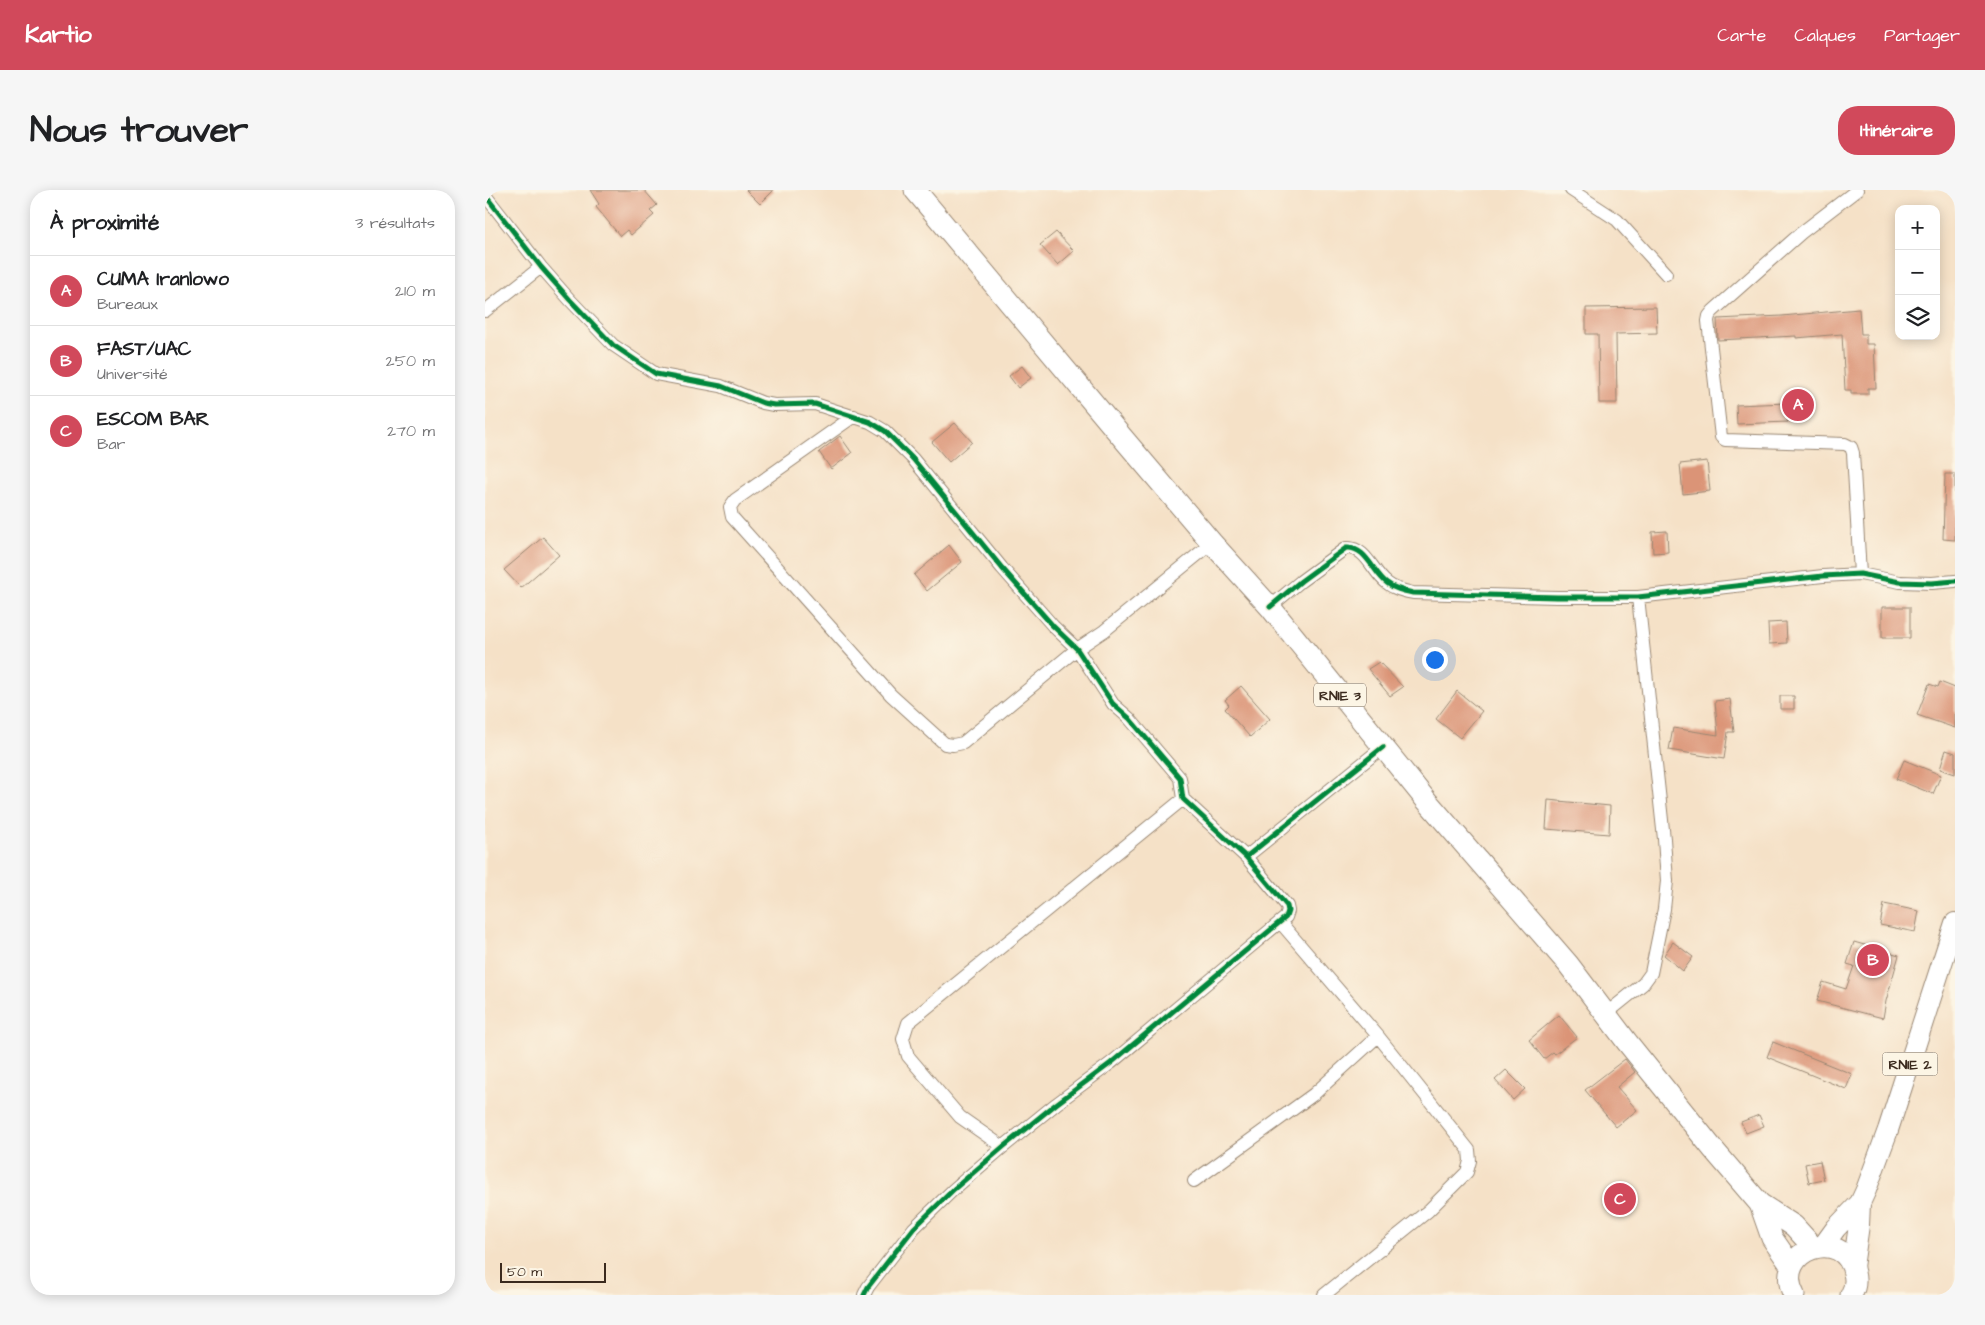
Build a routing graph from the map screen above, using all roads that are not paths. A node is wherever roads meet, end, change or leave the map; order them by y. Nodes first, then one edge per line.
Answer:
1 (915, 190) edge
2 (1571, 190) edge
3 (1857, 190) edge
4 (485, 195) edge
5 (541, 267) junction
6 (1666, 274) dead end
7 (485, 311) edge
8 (854, 416) junction
9 (1212, 543) junction
10 (1859, 574) junction
11 (1955, 581) edge
12 (1638, 597) junction
13 (1269, 607) junction
14 (1077, 649) junction
15 (1383, 747) junction
16 (1183, 799) junction
17 (1246, 857) junction
18 (1280, 922) junction
19 (1955, 923) edge
20 (1607, 1013) junction
21 (1378, 1036) junction
22 (1003, 1148) junction
23 (1194, 1181) dead end
24 (1860, 1203) junction
25 (1759, 1204) junction
26 (1818, 1247) junction
27 (1792, 1267) junction
28 (1853, 1267) junction
29 (864, 1295) edge
30 (1324, 1295) edge
31 (1794, 1295) edge
32 (1851, 1295) edge

1 - 9 highway, RNIE 3
2 - 6 street
3 - 10 street
4 - 5 street
5 - 7 street
5 - 8 street
8 - 14 street
8 - 14 street
9 - 13 highway, RNIE 3
9 - 14 street
10 - 11 street
10 - 12 street
12 - 13 street
12 - 20 street
13 - 15 highway, RNIE 3
14 - 16 street
15 - 17 street
15 - 20 highway, RNIE 3
16 - 17 street
16 - 22 street
17 - 18 street
18 - 21 street
18 - 22 street
19 - 24 main road, RNIE 2
20 - 25 highway, RNIE 3
21 - 23 street
21 - 30 street
22 - 29 street
24 - 26 main road, RNIE 2
24 - 28 main road, RNIE 2
25 - 26 highway, RNIE 3
25 - 27 highway, RNIE 3
26 - 27 highway, RNIE 2
26 - 28 highway
27 - 31 highway
28 - 32 highway, RNIE 2

